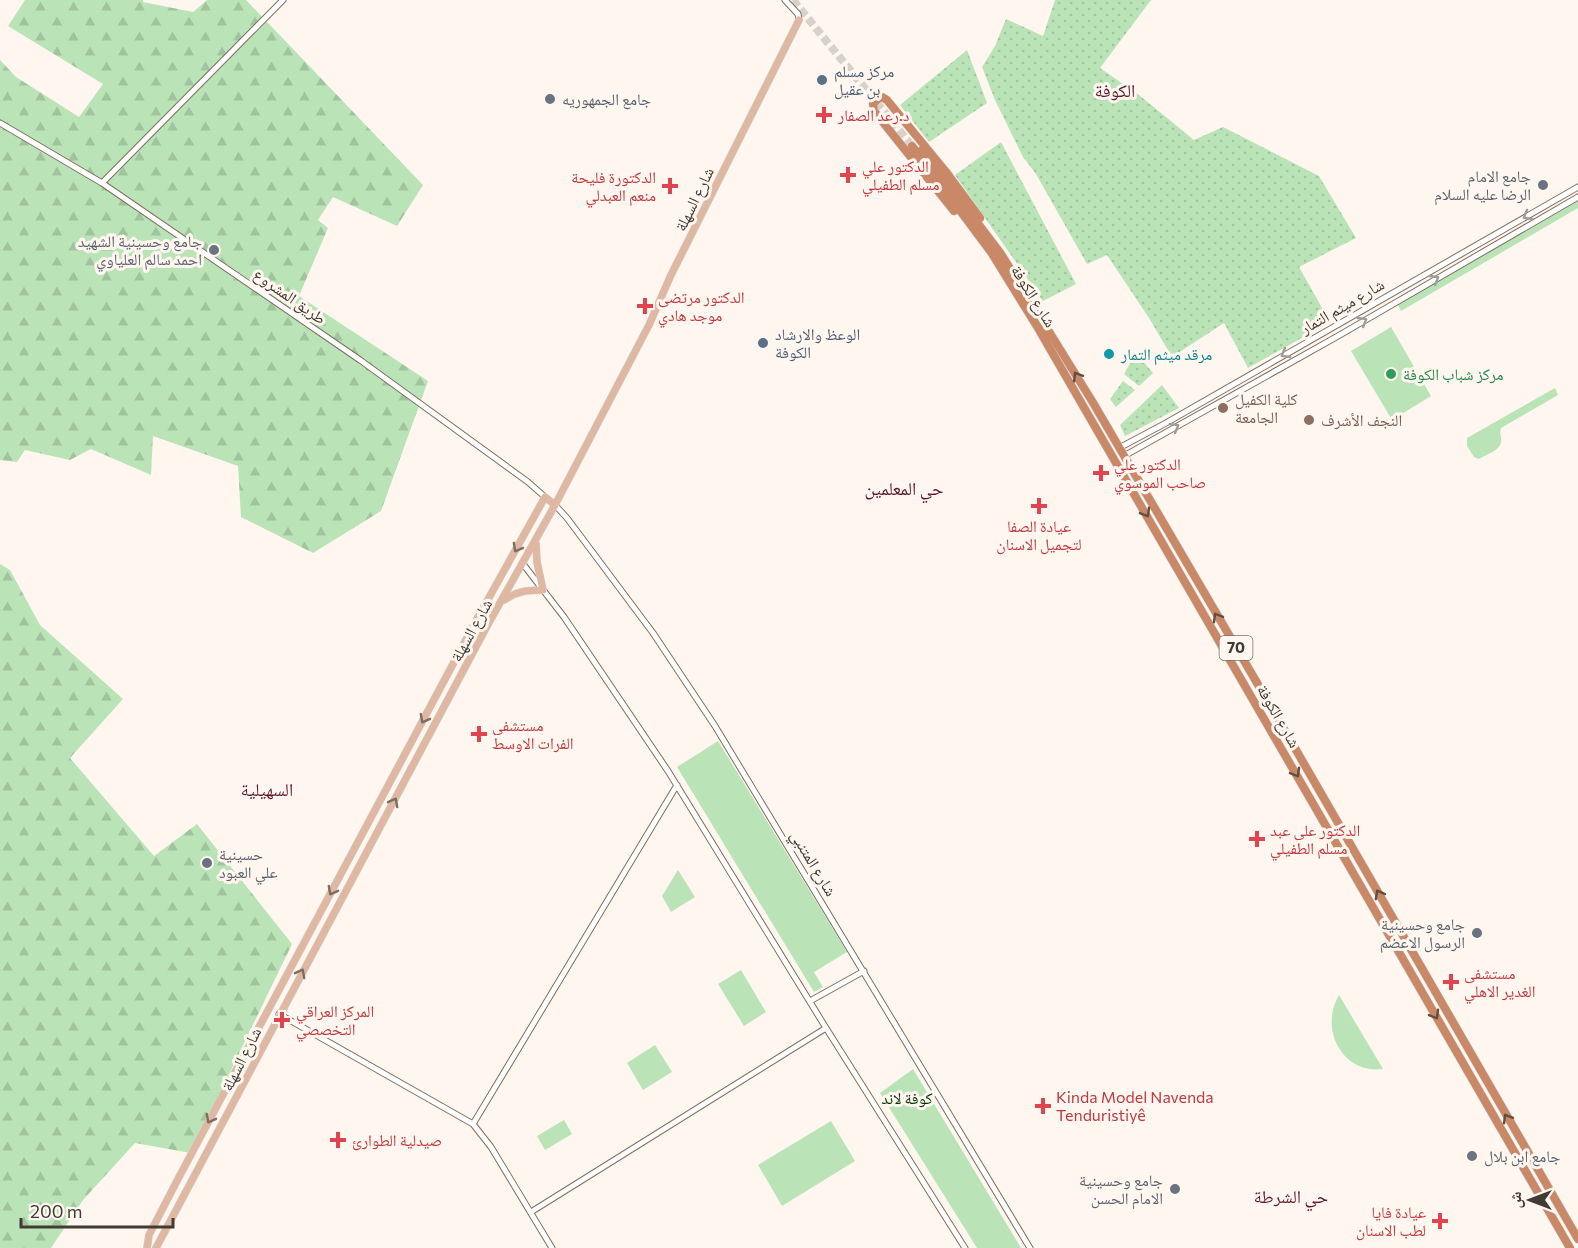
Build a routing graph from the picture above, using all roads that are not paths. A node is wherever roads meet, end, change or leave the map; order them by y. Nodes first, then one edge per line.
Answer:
1 (283, 0) edge
2 (785, 0) edge
3 (799, 20) joint
4 (0, 123) edge
5 (914, 144) tunnel mouth
6 (102, 183) junction
7 (1578, 187) edge
8 (1578, 196) edge
9 (993, 249) junction
10 (1258, 370) junction
11 (1263, 378) junction
12 (1092, 400) junction
13 (1083, 406) junction
14 (1102, 421) junction
15 (1093, 425) junction
16 (1119, 448) junction
17 (1124, 456) junction
18 (545, 497) junction
19 (555, 505) junction
20 (536, 542) junction
21 (523, 564) junction
22 (543, 590) junction
23 (502, 602) junction
24 (1252, 677) junction
25 (1243, 682) junction
26 (1264, 696) junction
27 (1256, 702) junction
28 (677, 785) junction
29 (374, 812) junction
30 (385, 818) junction
31 (1405, 963) junction
32 (1421, 969) junction
33 (864, 971) junction
34 (1424, 997) junction
35 (810, 1001) junction
36 (1442, 1006) junction
37 (279, 1014) junction
38 (826, 1028) junction
39 (473, 1124) junction
40 (531, 1212) junction
41 (1578, 1239) edge
42 (550, 1246) edge
43 (147, 1248) edge
44 (156, 1248) edge
45 (542, 1248) edge
46 (965, 1248) edge
47 (1030, 1248) edge
48 (1570, 1248) edge

1 - 6 street
2 - 3 street
3 - 19 main road, شارع السهلة
4 - 6 street, طريق المشروع
5 - 9 highway, شارع الكوفة / 70
6 - 18 street, طريق المشروع
7 -> 10 street, شارع ميثم التمار
11 -> 8 street, شارع ميثم التمار
9 - 9 highway
12 -> 9 highway, شارع الكوفة / 70
9 - 13 highway, شارع الكوفة / 70
10 - 11 street
10 - 16 street, شارع ميثم التمار
17 -> 11 street, شارع ميثم التمار
12 - 13 highway
12 - 14 highway, شارع الكوفة / 70
13 - 15 highway, شارع الكوفة / 70
14 - 15 highway
14 - 16 highway, شارع الكوفة / 70
15 -> 25 highway, شارع الكوفة / 70
16 - 17 highway, شارع الكوفة / 70
24 -> 17 highway, شارع الكوفة / 70
18 - 19 main road, طريق المشروع
18 -> 29 main road, شارع السهلة
19 - 20 main road, شارع السهلة
19 - 33 street, شارع المتنبي
20 - 21 main road, شارع السهلة
20 - 22 main road
21 - 22 street
21 - 23 main road, شارع السهلة
22 - 23 main road
22 - 28 street
30 -> 23 main road, شارع السهلة
24 - 25 highway
24 - 26 highway, شارع الكوفة / 70
25 - 27 highway, شارع الكوفة / 70
26 - 27 highway
32 -> 26 highway, شارع الكوفة / 70
27 -> 31 highway, شارع الكوفة / 70
28 - 35 street
28 - 39 street
29 - 30 main road
29 -> 43 main road, شارع السهلة
37 -> 30 main road, شارع السهلة
31 - 32 highway
31 - 34 highway, شارع الكوفة / 70
32 - 36 highway, شارع الكوفة / 70
33 - 35 street
33 - 47 street, شارع المتنبي
34 - 36 highway
34 -> 48 highway, شارع الكوفة / 70
35 - 38 street
41 -> 36 highway, شارع الكوفة / 70
37 - 39 street
37 - 44 main road, شارع السهلة
38 - 40 street
38 - 46 street
39 - 40 street
40 - 42 street
42 - 45 street

